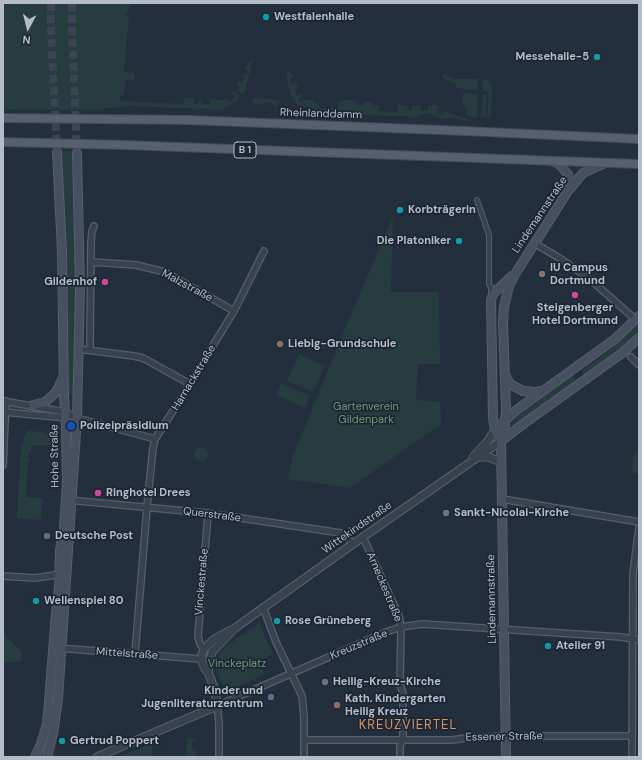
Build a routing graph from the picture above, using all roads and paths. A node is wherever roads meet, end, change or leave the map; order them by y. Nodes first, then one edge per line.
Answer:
1 (3, 118) edge
2 (639, 139) edge
3 (3, 142) edge
4 (57, 152) tunnel mouth
5 (77, 153) tunnel mouth
6 (551, 161) junction
7 (605, 163) junction
8 (639, 164) edge
9 (568, 191) junction
10 (477, 200) dead end
11 (94, 226) dead end
12 (534, 243) junction
13 (264, 251) dead end
14 (91, 262) junction
15 (517, 270) junction
16 (492, 296) junction
17 (505, 300) junction
18 (234, 312) junction
19 (637, 318) edge
20 (639, 338) edge
21 (79, 349) junction
22 (90, 350) junction
23 (631, 357) dead end
24 (639, 365) edge
25 (577, 367) junction
26 (504, 374) junction
27 (64, 376) junction
28 (583, 381) junction
29 (190, 384) junction
30 (543, 391) junction
31 (5, 401) edge
32 (33, 405) junction
33 (4, 412) edge
34 (65, 415) junction
35 (77, 418) junction
36 (505, 420) junction
37 (495, 430) junction
38 (155, 439) junction
39 (501, 441) junction
40 (479, 457) junction
41 (501, 462) junction
42 (3, 465) edge
43 (463, 467) junction
44 (502, 499) junction
45 (69, 500) junction
46 (147, 507) junction
47 (208, 514) junction
48 (639, 522) edge
49 (639, 528) edge
50 (363, 537) junction
51 (353, 544) junction
52 (63, 574) junction
53 (3, 576) edge
54 (263, 607) junction
55 (401, 627) junction
56 (235, 628) junction
57 (504, 630) junction
58 (636, 639) edge
59 (57, 648) junction
60 (204, 649) junction
61 (135, 654) junction
62 (202, 659) junction
63 (208, 672) junction
64 (292, 674) junction
65 (217, 706) junction
66 (506, 736) junction
67 (632, 736) junction
68 (403, 739) junction
69 (304, 740) junction
70 (35, 757) edge
71 (47, 757) edge
72 (98, 757) edge
73 (219, 757) edge
74 (304, 757) edge
75 (400, 757) edge
76 (506, 757) edge
77 (632, 757) edge

1 - 2 main road, Rheinlanddamm
3 - 6 main road, B 1
4 - 27 main road, Hohe Straße
5 - 21 main road, Hohe Straße
6 - 7 main road, B 1
6 - 9 main road
7 - 8 main road, B 1
7 - 9 main road, Lindemannstraße
9 - 12 main road, Lindemannstraße
10 - 16 street
11 - 14 street
12 - 15 main road, Lindemannstraße
12 - 19 street
13 - 18 street, Harnackstraße
14 - 18 street, Malzstraße
14 - 22 street
15 - 16 main road, Lindemannstraße
15 - 17 main road, Lindemannstraße
16 - 17 main road
16 - 37 main road, Lindemannstraße
17 - 26 main road, Lindemannstraße
18 - 29 street, Harnackstraße
19 - 25 main road, Wittekindstraße
20 - 28 main road, Wittekindstraße
21 - 22 street
21 - 35 main road, Hohe Straße
22 - 29 street
23 - 24 street
25 - 28 main road
25 - 30 main road, Wittekindstraße
26 - 30 main road
26 - 36 main road, Lindemannstraße
27 - 32 main road
27 - 34 main road, Hohe Straße
28 - 39 main road, Wittekindstraße
29 - 38 street, Harnackstraße
30 - 36 main road, Wittekindstraße
31 - 32 street
31 - 33 street
32 - 34 street
33 - 34 street
33 - 42 street
34 - 35 street
34 - 45 main road, Hohe Straße
35 - 38 street
35 - 45 main road, Hohe Straße
36 - 37 main road, Wittekindstraße
36 - 39 main road, Lindemannstraße
37 - 39 main road, Lindemannstraße
37 - 43 street, Wittekindstraße
38 - 46 street, Harnackstraße
39 - 40 street, Wittekindstraße
39 - 41 main road, Lindemannstraße
40 - 41 street
40 - 43 street, Wittekindstraße
41 - 44 main road, Lindemannstraße
43 - 50 street, Wittekindstraße
44 - 48 street
44 - 57 main road, Lindemannstraße
45 - 46 street, Querstraße
45 - 52 main road, Hohe Straße
46 - 47 street, Querstraße
46 - 61 street, Harnackstraße
47 - 51 street, Querstraße
47 - 60 street, Vinckestraße
49 - 58 street
50 - 51 street, Wittekindstraße
50 - 55 street, Arneckestraße
51 - 54 street, Wittekindstraße
52 - 53 street
52 - 59 main road, Hohe Straße
54 - 56 street
54 - 64 street
55 - 57 street, Kreuzstraße
55 - 64 street, Kreuzstraße
55 - 68 street, Arneckestraße
56 - 60 street
56 - 63 street
57 - 58 street, Kreuzstraße
57 - 66 main road, Lindemannstraße
58 - 67 street
59 - 61 street, Mittelstraße
59 - 70 main road, Hohe Straße
59 - 71 main road, Hohe Straße
60 - 62 street
61 - 62 street, Mittelstraße
62 - 63 street
63 - 65 street
64 - 65 street, Kreuzstraße
64 - 69 street
65 - 72 street, Kreuzstraße
65 - 73 street
66 - 67 street, Essener Straße
66 - 68 street, Essener Straße
66 - 76 main road, Lindemannstraße
67 - 77 street
68 - 69 street, Essener Straße
68 - 75 street, Arneckestraße
69 - 74 street

